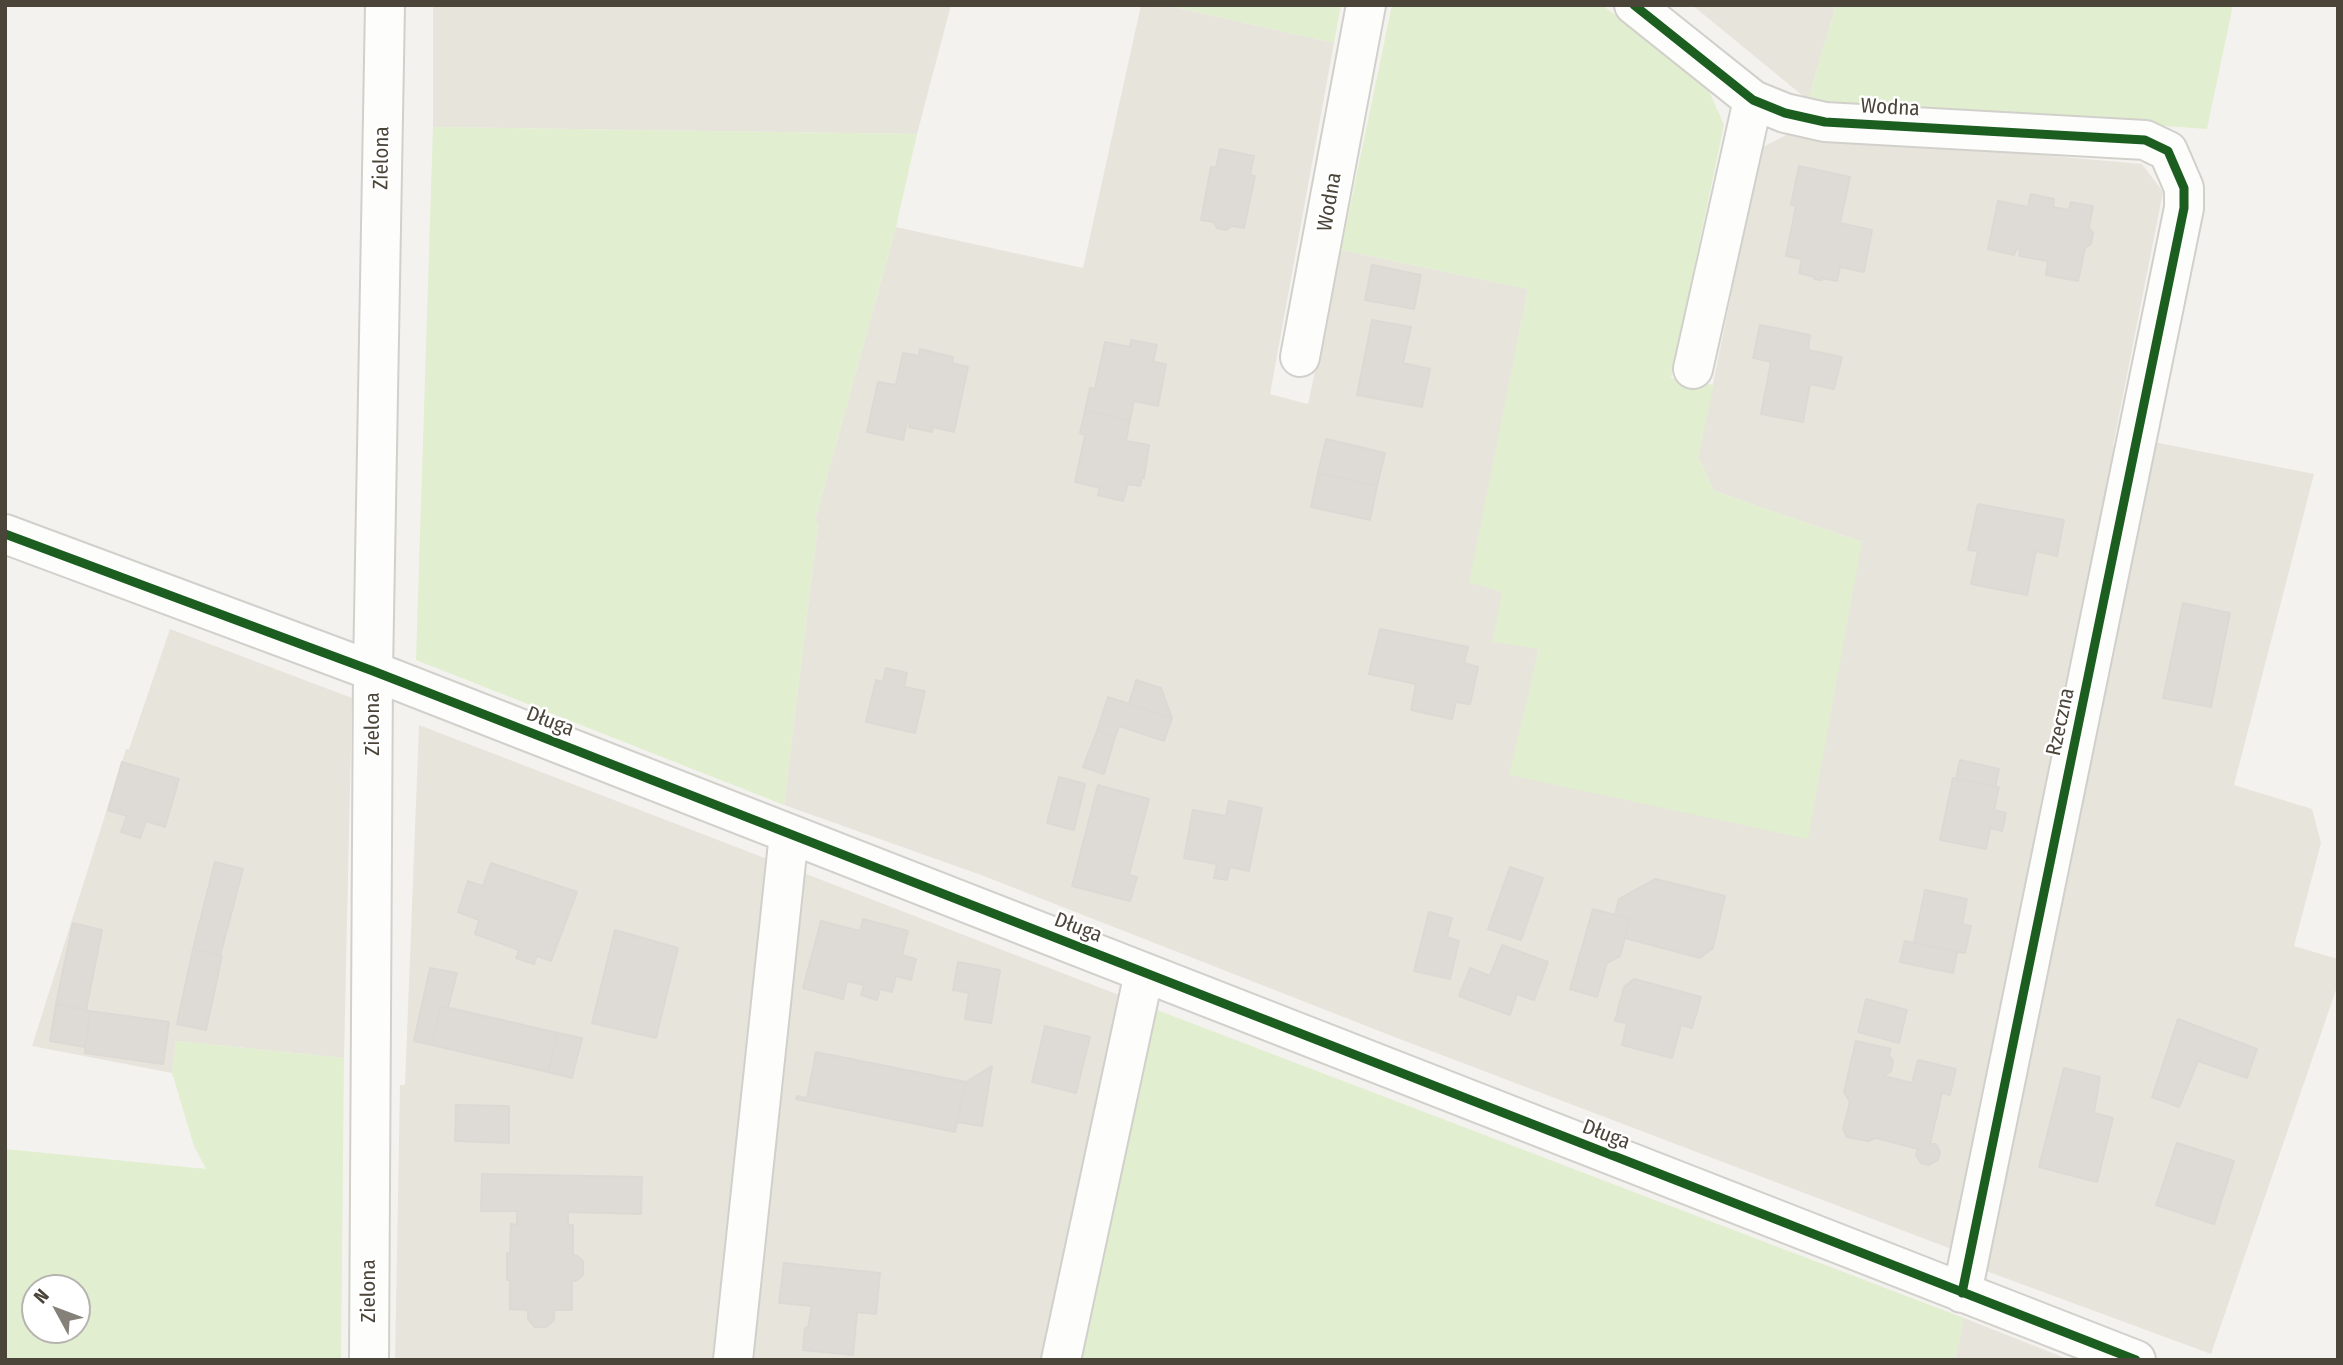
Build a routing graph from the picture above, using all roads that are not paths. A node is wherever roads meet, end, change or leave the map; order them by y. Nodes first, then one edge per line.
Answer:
1 (385, 5) edge
2 (1366, 5) edge
3 (1634, 5) edge
4 (1753, 100) junction
5 (2173, 160) joint
6 (1300, 357) dead end
7 (1693, 369) dead end
8 (5, 534) edge
9 (373, 671) junction
10 (789, 834) junction
11 (1144, 973) junction
12 (1962, 1293) junction
13 (369, 1360) edge
14 (733, 1360) edge
15 (1061, 1360) edge
16 (2136, 1360) edge

1 - 9 street, Zielona
2 - 6 street, Wodna
3 - 4 street, Wodna
4 - 5 street, Wodna
4 - 7 street
5 - 12 street, Rzeczna
8 - 9 street, Długa
9 - 10 street, Długa
9 - 13 street, Zielona
10 - 11 street, Długa
10 - 14 street
11 - 12 street, Długa
11 - 15 street
12 - 16 street, Długa

